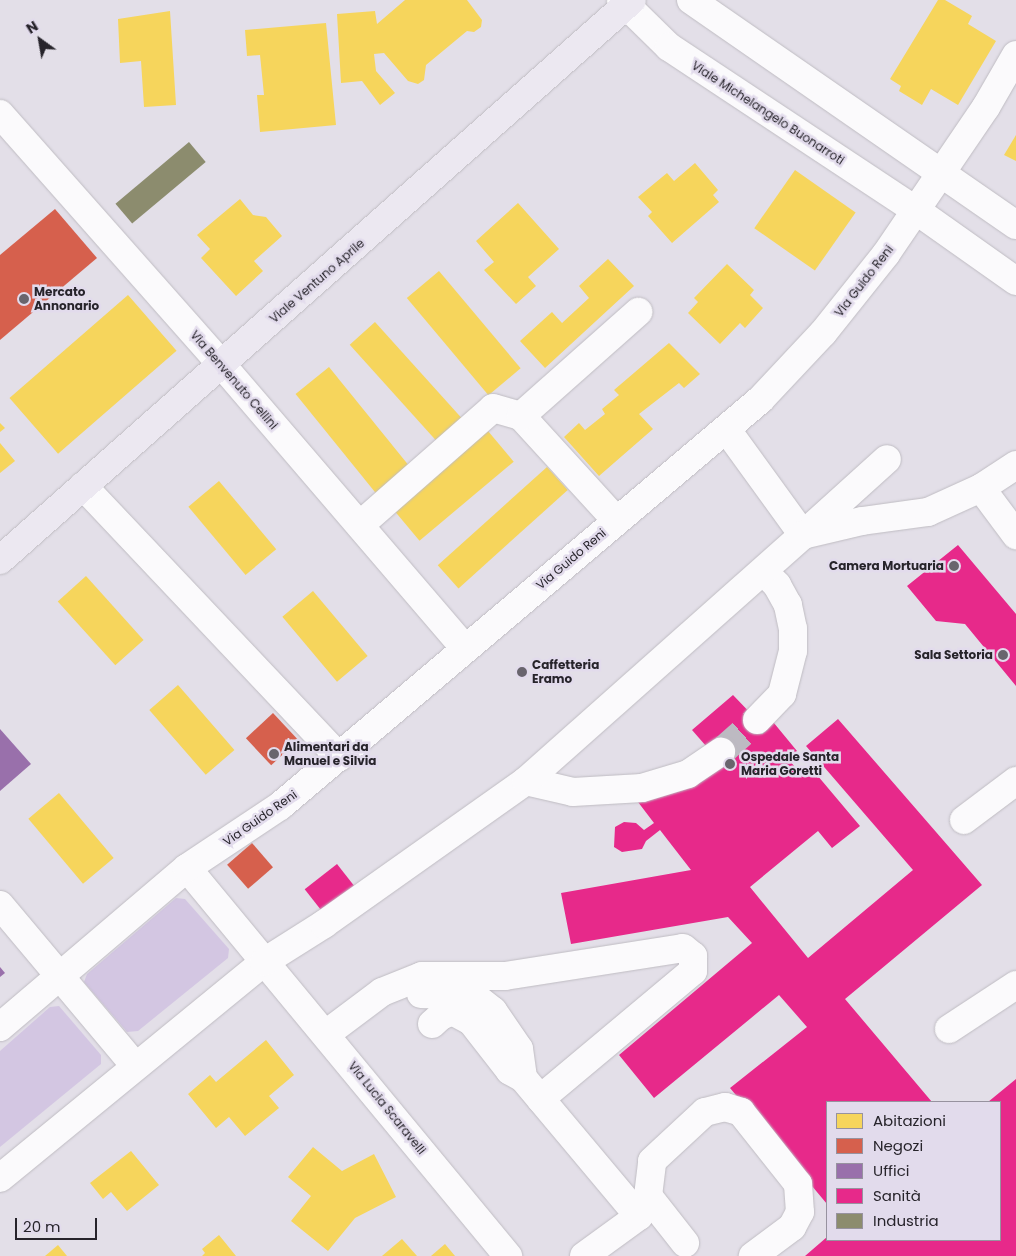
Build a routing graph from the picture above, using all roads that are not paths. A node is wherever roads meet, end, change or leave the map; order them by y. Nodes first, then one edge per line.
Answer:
1 (691, 0) edge
2 (627, 2) edge
3 (1016, 55) edge
4 (0, 114) edge
5 (942, 174) junction
6 (918, 211) junction
7 (1016, 225) edge
8 (1016, 281) edge
9 (638, 312) dead end
10 (222, 365) junction
11 (521, 416) junction
12 (727, 430) junction
13 (887, 459) dead end
14 (1016, 465) edge
15 (83, 486) junction
16 (981, 488) junction
17 (617, 521) junction
18 (360, 525) junction
19 (803, 535) junction
20 (1016, 535) edge
21 (0, 560) edge
22 (764, 572) junction
23 (465, 648) junction
24 (757, 720) tunnel mouth
25 (721, 752) tunnel mouth
26 (339, 757) junction
27 (526, 781) junction
28 (1016, 781) edge
29 (964, 820) dead end
30 (187, 868) junction
31 (0, 905) edge
32 (264, 962) junction
33 (60, 975) junction
34 (1016, 985) edge
35 (382, 992) junction
36 (432, 1024) dead end
37 (0, 1027) edge
38 (949, 1029) dead end
39 (326, 1034) junction
40 (135, 1066) junction
41 (523, 1078) junction
42 (540, 1099) junction
43 (0, 1178) edge
44 (643, 1206) junction
45 (685, 1243) dead end
46 (508, 1256) edge
47 (584, 1256) edge
48 (753, 1256) edge

1 - 5 street
2 - 6 street, Viale Michelangelo Buonarroti
2 - 10 main road, Viale Ventuno Aprile
3 - 5 street
4 - 10 street, Via Benvenuto Cellini
5 - 6 street
5 - 7 street
6 - 8 street, Viale Michelangelo Buonarroti
6 - 12 street, Via Guido Reni
9 - 11 street
10 - 15 main road, Viale Ventuno Aprile
10 - 18 street, Via Benvenuto Cellini
11 - 17 street
11 - 18 street
12 - 17 street, Via Guido Reni
12 - 19 street
13 - 19 street
14 - 16 street
15 - 21 main road, Viale Ventuno Aprile
15 - 26 street
16 - 19 street
16 - 20 street
17 - 23 street, Via Guido Reni
18 - 23 street, Via Benvenuto Cellini
19 - 22 street
22 - 24 street
22 - 27 street
23 - 26 street, Via Guido Reni
25 - 27 street
26 - 30 street, Via Guido Reni
27 - 32 street
28 - 29 street
30 - 32 street, Via Lucia Scaravelli
30 - 33 street, Via Guido Reni
31 - 33 street
32 - 39 street, Via Lucia Scaravelli
32 - 40 street
33 - 37 street, Via Guido Reni
33 - 40 street
34 - 38 street
35 - 39 street
35 - 41 street
35 - 42 street
36 - 41 street
39 - 46 street, Via Lucia Scaravelli
40 - 43 street
41 - 42 street
42 - 44 street
44 - 45 street
44 - 47 street
44 - 48 street

